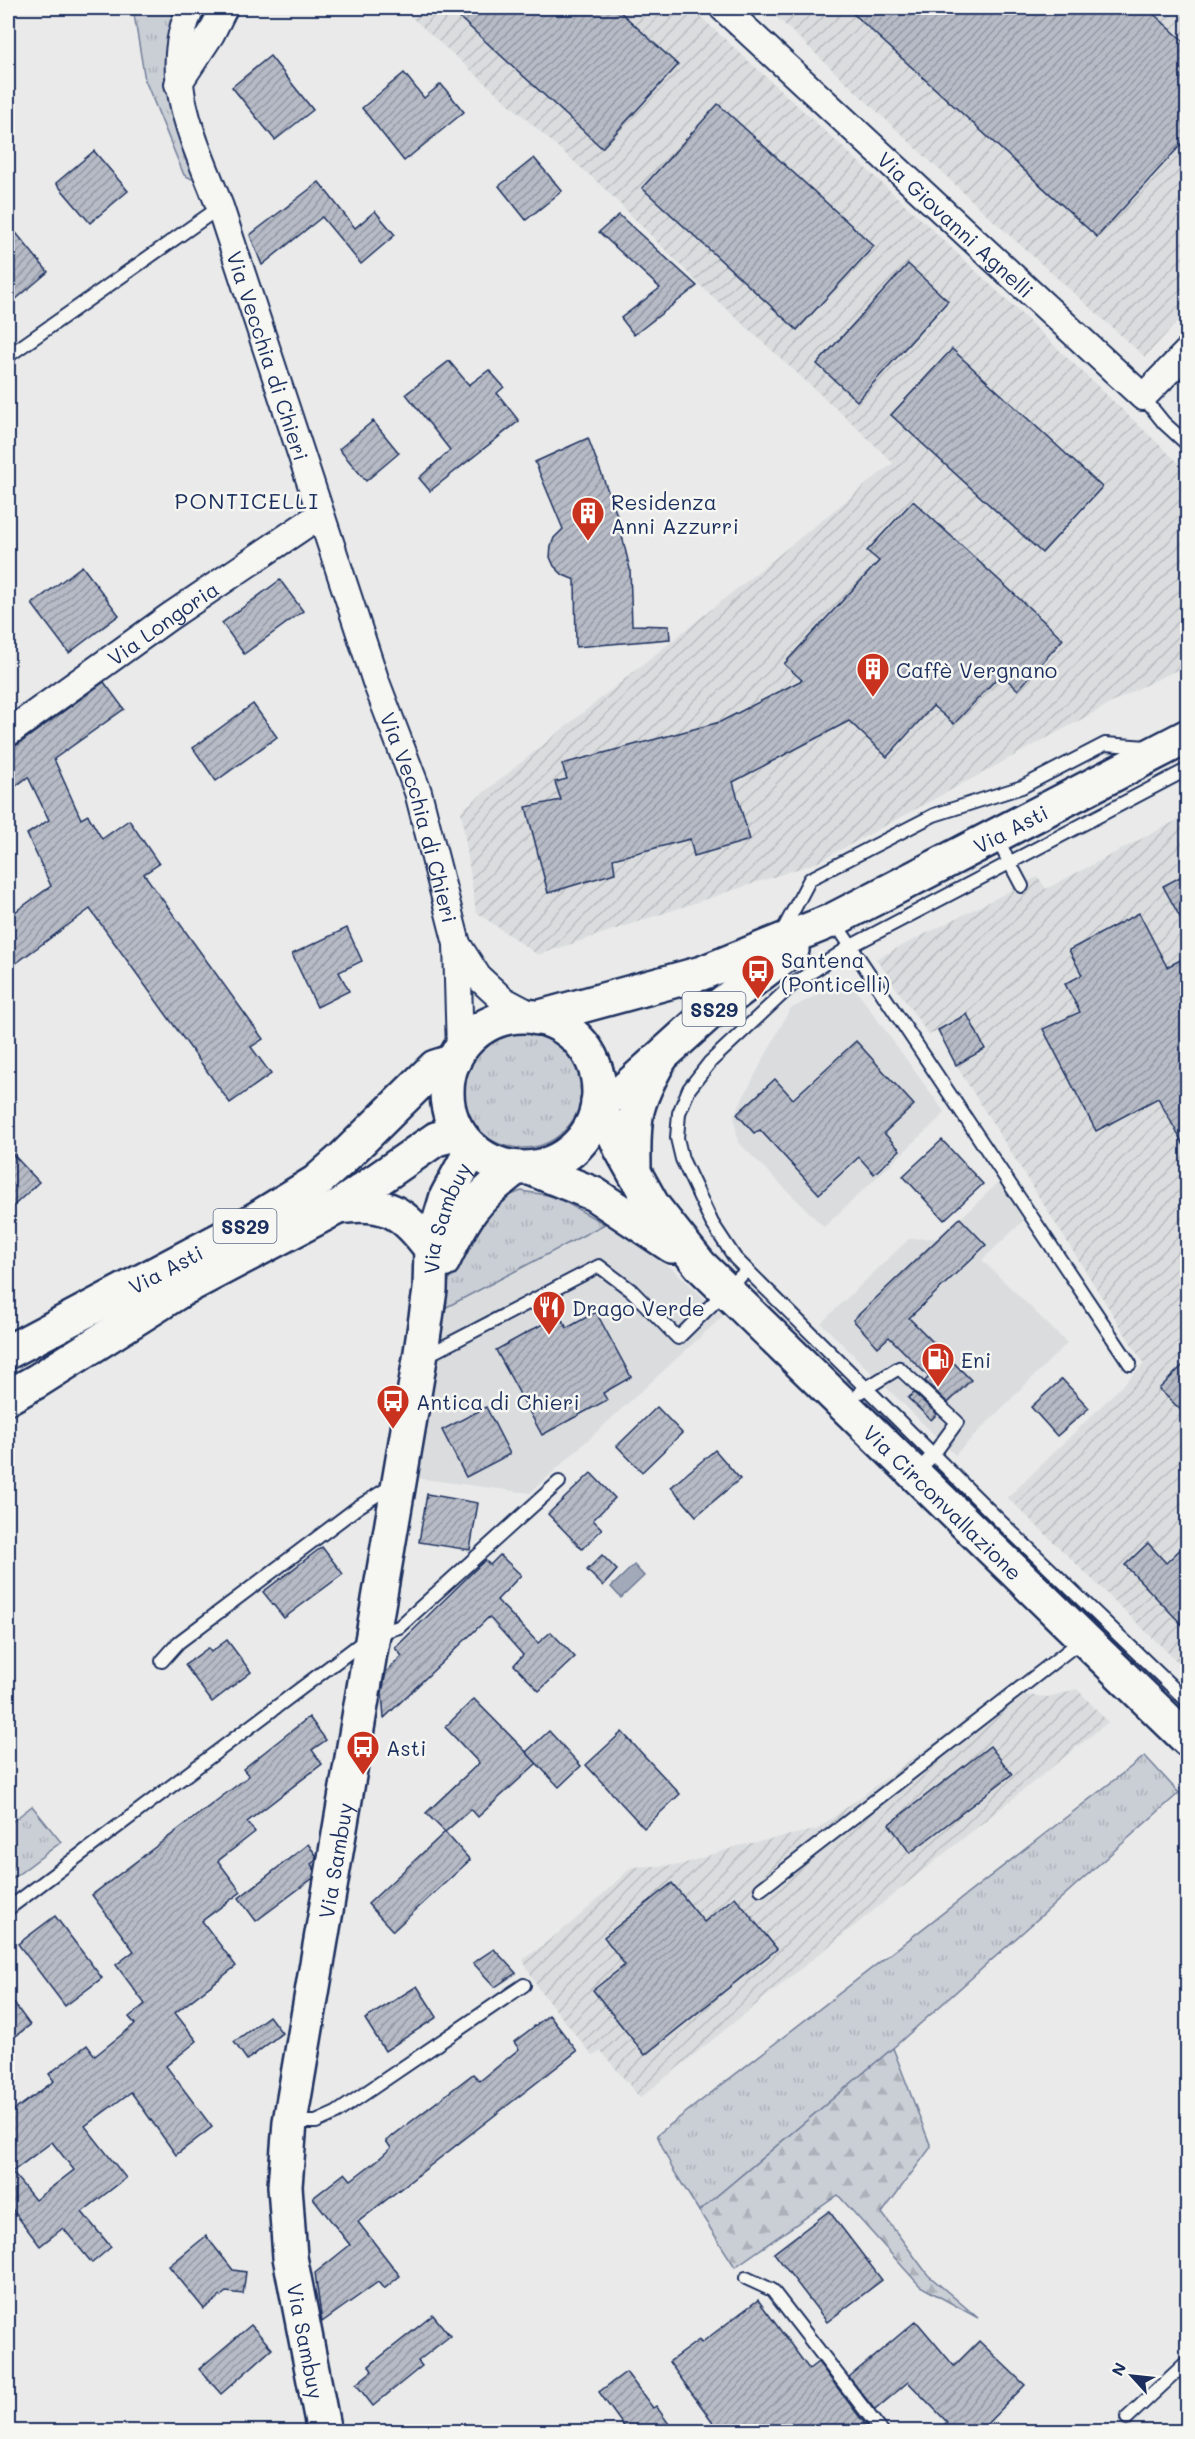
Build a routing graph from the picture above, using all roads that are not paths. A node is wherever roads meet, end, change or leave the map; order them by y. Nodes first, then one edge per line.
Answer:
1 (190, 8) edge
2 (224, 8) edge
3 (723, 8) edge
4 (178, 84) junction
5 (220, 207) junction
6 (1188, 351) edge
7 (8, 356) edge
8 (1143, 398) junction
9 (1188, 445) edge
10 (320, 515) junction
11 (8, 733) edge
12 (1180, 751) edge
13 (1002, 849) junction
14 (1022, 886) dead end
15 (842, 933) junction
16 (777, 943) junction
17 (457, 944) junction
18 (537, 1018) junction
19 (663, 1052) junction
20 (457, 1056) junction
21 (598, 1106) junction
22 (466, 1141) junction
23 (523, 1168) junction
24 (634, 1174) junction
25 (338, 1207) junction
26 (431, 1249) junction
27 (700, 1265) junction
28 (736, 1281) junction
29 (181, 1290) junction
30 (430, 1290) junction
31 (8, 1352) edge
32 (420, 1359) junction
33 (1130, 1364) dead end
34 (8, 1379) edge
35 (8, 1397) edge
36 (854, 1397) junction
37 (924, 1465) junction
38 (399, 1481) junction
39 (560, 1482) dead end
40 (372, 1635) junction
41 (1083, 1639) junction
42 (162, 1661) dead end
43 (1188, 1702) edge
44 (1188, 1740) edge
45 (761, 1889) dead end
46 (8, 1909) edge
47 (524, 1985) dead end
48 (290, 2122) junction
49 (746, 2278) dead end
50 (1188, 2361) edge
51 (1127, 2418) dead end
52 (324, 2432) edge
53 (882, 2432) edge

1 - 4 street, Via Vecchia di Chieri
2 - 4 street
3 - 8 street, Via Giovanni Agnelli
4 - 5 street, Via Vecchia di Chieri
5 - 7 lane
5 - 10 street, Via Vecchia di Chieri
6 - 8 street
8 - 9 lane
10 - 11 street, Via Longoria
10 - 17 street, Via Vecchia di Chieri
12 - 13 main road, Via Asti / SS29
12 - 16 lane
13 - 14 lane
13 - 15 main road, Via Asti / SS29
15 - 16 main road, Via Asti / SS29
15 - 19 main road, Via Asti / SS29
15 - 28 lane
15 - 33 lane
16 - 18 main road, Via Asti / SS29
17 - 18 street, Via Vecchia di Chieri
17 - 20 street, Via Vecchia di Chieri
18 - 20 main road
18 - 21 main road
19 - 21 main road, Via Asti / SS29
19 - 24 main road
20 - 22 main road
20 - 31 main road, Via Asti / SS29
21 - 23 main road
21 - 24 main road, Via Circonvallazione
22 - 23 main road
22 - 25 main road, Via Asti / SS29
22 - 26 main road, Via Sambuy
23 - 27 main road, Via Circonvallazione
23 - 30 main road, Via Sambuy
24 - 27 main road, Via Circonvallazione
25 - 26 main road
25 - 29 main road, Via Asti / SS29
26 - 30 main road, Via Sambuy
27 - 28 main road, Via Circonvallazione
28 - 32 lane
28 - 36 main road, Via Circonvallazione
29 - 34 main road, Via Asti / SS29
29 - 35 main road
30 - 32 main road, Via Sambuy
32 - 38 main road, Via Sambuy
36 - 37 main road, Via Circonvallazione
36 - 37 lane
37 - 41 main road, Via Circonvallazione
37 - 43 lane
38 - 40 main road, Via Sambuy
38 - 42 lane
39 - 40 lane
40 - 46 lane
40 - 48 main road, Via Sambuy
41 - 44 main road, Via Circonvallazione
41 - 45 lane
47 - 48 lane
48 - 52 main road, Via Sambuy
49 - 53 lane
50 - 51 lane

